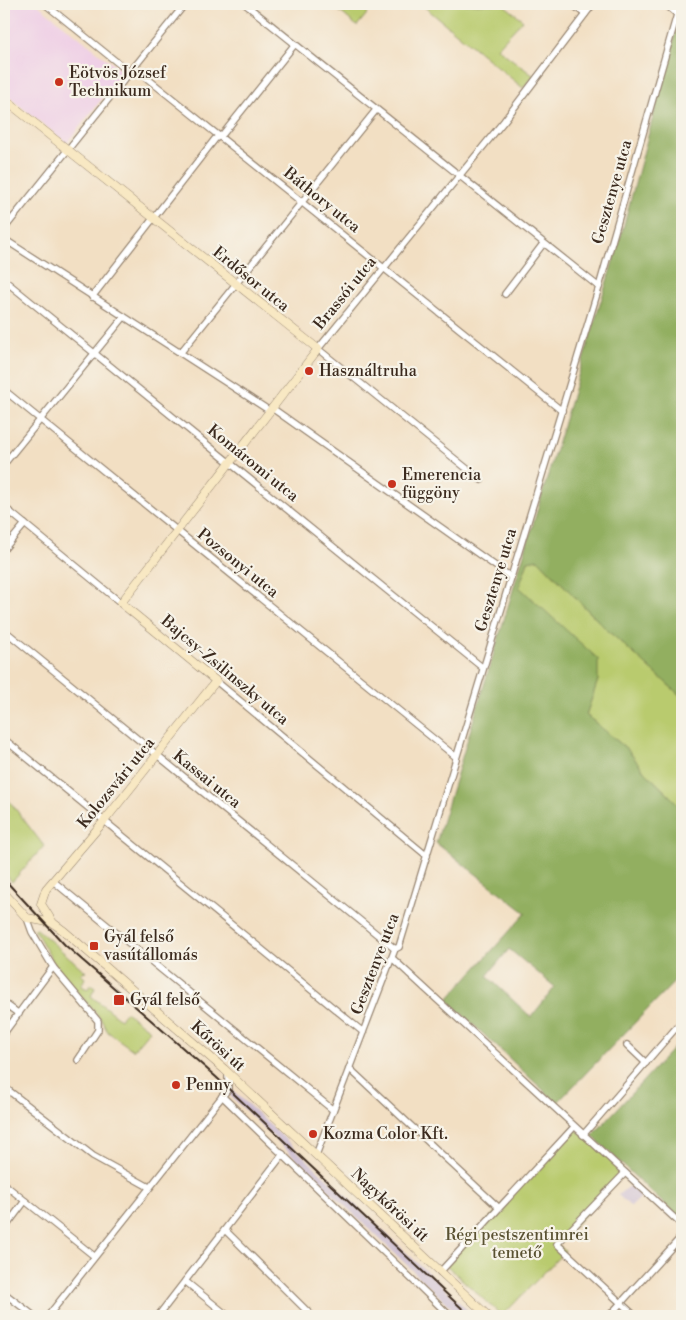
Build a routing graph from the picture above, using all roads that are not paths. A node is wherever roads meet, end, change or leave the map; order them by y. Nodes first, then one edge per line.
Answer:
1 (45, 4) edge
2 (185, 4) edge
3 (245, 4) edge
4 (572, 4) edge
5 (593, 4) edge
6 (665, 4) edge
7 (680, 4) edge
8 (585, 14) junction
9 (678, 14) junction
10 (295, 44) junction
11 (131, 69) junction
12 (4, 99) edge
13 (376, 110) junction
14 (220, 136) junction
15 (67, 150) junction
16 (458, 176) junction
17 (301, 201) junction
18 (154, 218) junction
19 (4, 229) edge
20 (4, 239) edge
21 (543, 244) junction
22 (384, 267) junction
23 (4, 280) edge
24 (234, 284) junction
25 (600, 287) junction
26 (505, 294) dead end
27 (92, 297) junction
28 (124, 317) junction
29 (318, 349) junction
30 (181, 352) junction
31 (93, 355) junction
32 (4, 390) edge
33 (271, 409) junction
34 (562, 411) junction
35 (41, 420) junction
36 (230, 462) junction
37 (4, 464) edge
38 (481, 480) dead end
39 (4, 507) edge
40 (25, 524) junction
41 (177, 531) junction
42 (4, 549) edge
43 (511, 577) junction
44 (122, 602) junction
45 (4, 630) edge
46 (483, 668) junction
47 (216, 681) junction
48 (4, 739) edge
49 (156, 756) junction
50 (456, 757) junction
51 (105, 820) junction
52 (427, 856) junction
53 (53, 881) junction
54 (4, 893) edge
55 (41, 904) junction
56 (31, 919) junction
57 (53, 923) junction
58 (395, 949) junction
59 (392, 958) junction
60 (53, 967) junction
61 (4, 1003) edge
62 (19, 1014) junction
63 (682, 1021) edge
64 (363, 1032) junction
65 (4, 1033) edge
66 (627, 1045) dead end
67 (78, 1060) dead end
68 (646, 1063) junction
69 (349, 1068) junction
70 (228, 1073) junction
71 (358, 1076) junction
72 (345, 1077) junction
73 (4, 1087) edge
74 (244, 1088) junction
75 (228, 1089) junction
76 (222, 1096) junction
77 (333, 1110) junction
78 (574, 1127) junction
79 (583, 1134) junction
80 (283, 1154) junction
81 (316, 1155) junction
82 (625, 1173) junction
83 (4, 1184) edge
84 (149, 1187) junction
85 (26, 1201) junction
86 (498, 1207) junction
87 (682, 1225) edge
88 (4, 1229) edge
89 (225, 1230) junction
90 (682, 1236) edge
91 (94, 1256) junction
92 (440, 1272) junction
93 (185, 1281) junction
94 (4, 1293) edge
95 (621, 1303) junction
96 (34, 1316) edge
97 (48, 1316) edge
98 (158, 1316) edge
99 (228, 1316) edge
100 (312, 1316) edge
101 (450, 1316) edge
102 (488, 1316) edge
103 (608, 1316) edge
104 (635, 1316) edge

1 - 11 street, Báthory utca
2 - 11 street
3 - 10 street
4 - 8 street
5 - 8 street, Brassói utca
6 - 9 street
7 - 9 street, Gesztenye utca
8 - 16 street, Brassói utca
9 - 25 street, Gesztenye utca
10 - 13 street
10 - 14 street
11 - 14 street, Báthory utca
11 - 15 street
12 - 15 street, Erdősor utca
13 - 16 street
13 - 17 street
14 - 17 street, Báthory utca
14 - 18 street
15 - 18 street, Erdősor utca
15 - 19 street
16 - 21 street
16 - 22 street, Brassói utca
17 - 22 street, Báthory utca
17 - 24 street
18 - 24 street, Erdősor utca
18 - 27 street
20 - 27 street
21 - 25 street
21 - 26 street
22 - 29 street, Brassói utca
22 - 34 street, Báthory utca
23 - 31 street, Komáromi utca
24 - 29 street, Erdősor utca
24 - 30 street
25 - 34 street, Gesztenye utca
27 - 28 street
28 - 30 street
28 - 31 street
29 - 33 street, Brassói utca
29 - 38 street, Erdősor utca
30 - 33 street
31 - 35 street
31 - 36 street, Komáromi utca
32 - 35 street, Pozsonyi utca
33 - 36 street, Brassói utca
33 - 43 street
34 - 43 street, Gesztenye utca
35 - 37 street
35 - 41 street, Pozsonyi utca
36 - 41 street, Brassói utca
36 - 46 street, Komáromi utca
39 - 40 street, Bajcsy-Zsilinszky utca
40 - 42 street
40 - 44 street, Bajcsy-Zsilinszky utca
41 - 44 street, Brassói utca
41 - 50 street, Pozsonyi utca
43 - 46 street, Gesztenye utca
44 - 47 street, Bajcsy-Zsilinszky utca
45 - 49 street, Kassai utca
46 - 50 street, Gesztenye utca
47 - 49 street, Kolozsvári utca
47 - 52 street, Bajcsy-Zsilinszky utca
48 - 51 street
49 - 51 street, Kolozsvári utca
49 - 58 street, Kassai utca
50 - 52 street, Gesztenye utca
51 - 53 street, Kolozsvári utca
51 - 64 street
52 - 58 street, Gesztenye utca
53 - 55 street, Kolozsvári utca
53 - 77 street
54 - 56 street
55 - 56 street, Kolozsvári utca
55 - 57 street
56 - 57 street
56 - 60 street
57 - 70 street, Kőrösi út
58 - 59 street, Gesztenye utca
59 - 64 street, Gesztenye utca
59 - 78 street
60 - 62 street
60 - 67 street
61 - 62 street
62 - 65 street
63 - 68 street
64 - 69 street, Gesztenye utca
66 - 68 street
68 - 79 street
69 - 71 street
69 - 72 street, Gesztenye utca
70 - 74 street, Kőrösi út
70 - 75 street
71 - 72 street
71 - 86 street
72 - 77 street, Gesztenye utca
73 - 84 street
74 - 75 street
74 - 81 street, Kőrösi út
75 - 76 street
76 - 80 street
76 - 84 street
77 - 81 street, Gesztenye utca
78 - 79 street
78 - 86 street
79 - 82 street
80 - 89 street
80 - 101 street
81 - 92 street, Nagykőrösi út
82 - 87 street
82 - 95 street
83 - 85 street
84 - 91 street
85 - 88 street
85 - 91 street
86 - 92 street
89 - 93 street
89 - 100 street
90 - 95 street
91 - 97 street
92 - 102 street, Nagykőrösi út
93 - 98 street
93 - 99 street
94 - 96 street
95 - 103 street
95 - 104 street

